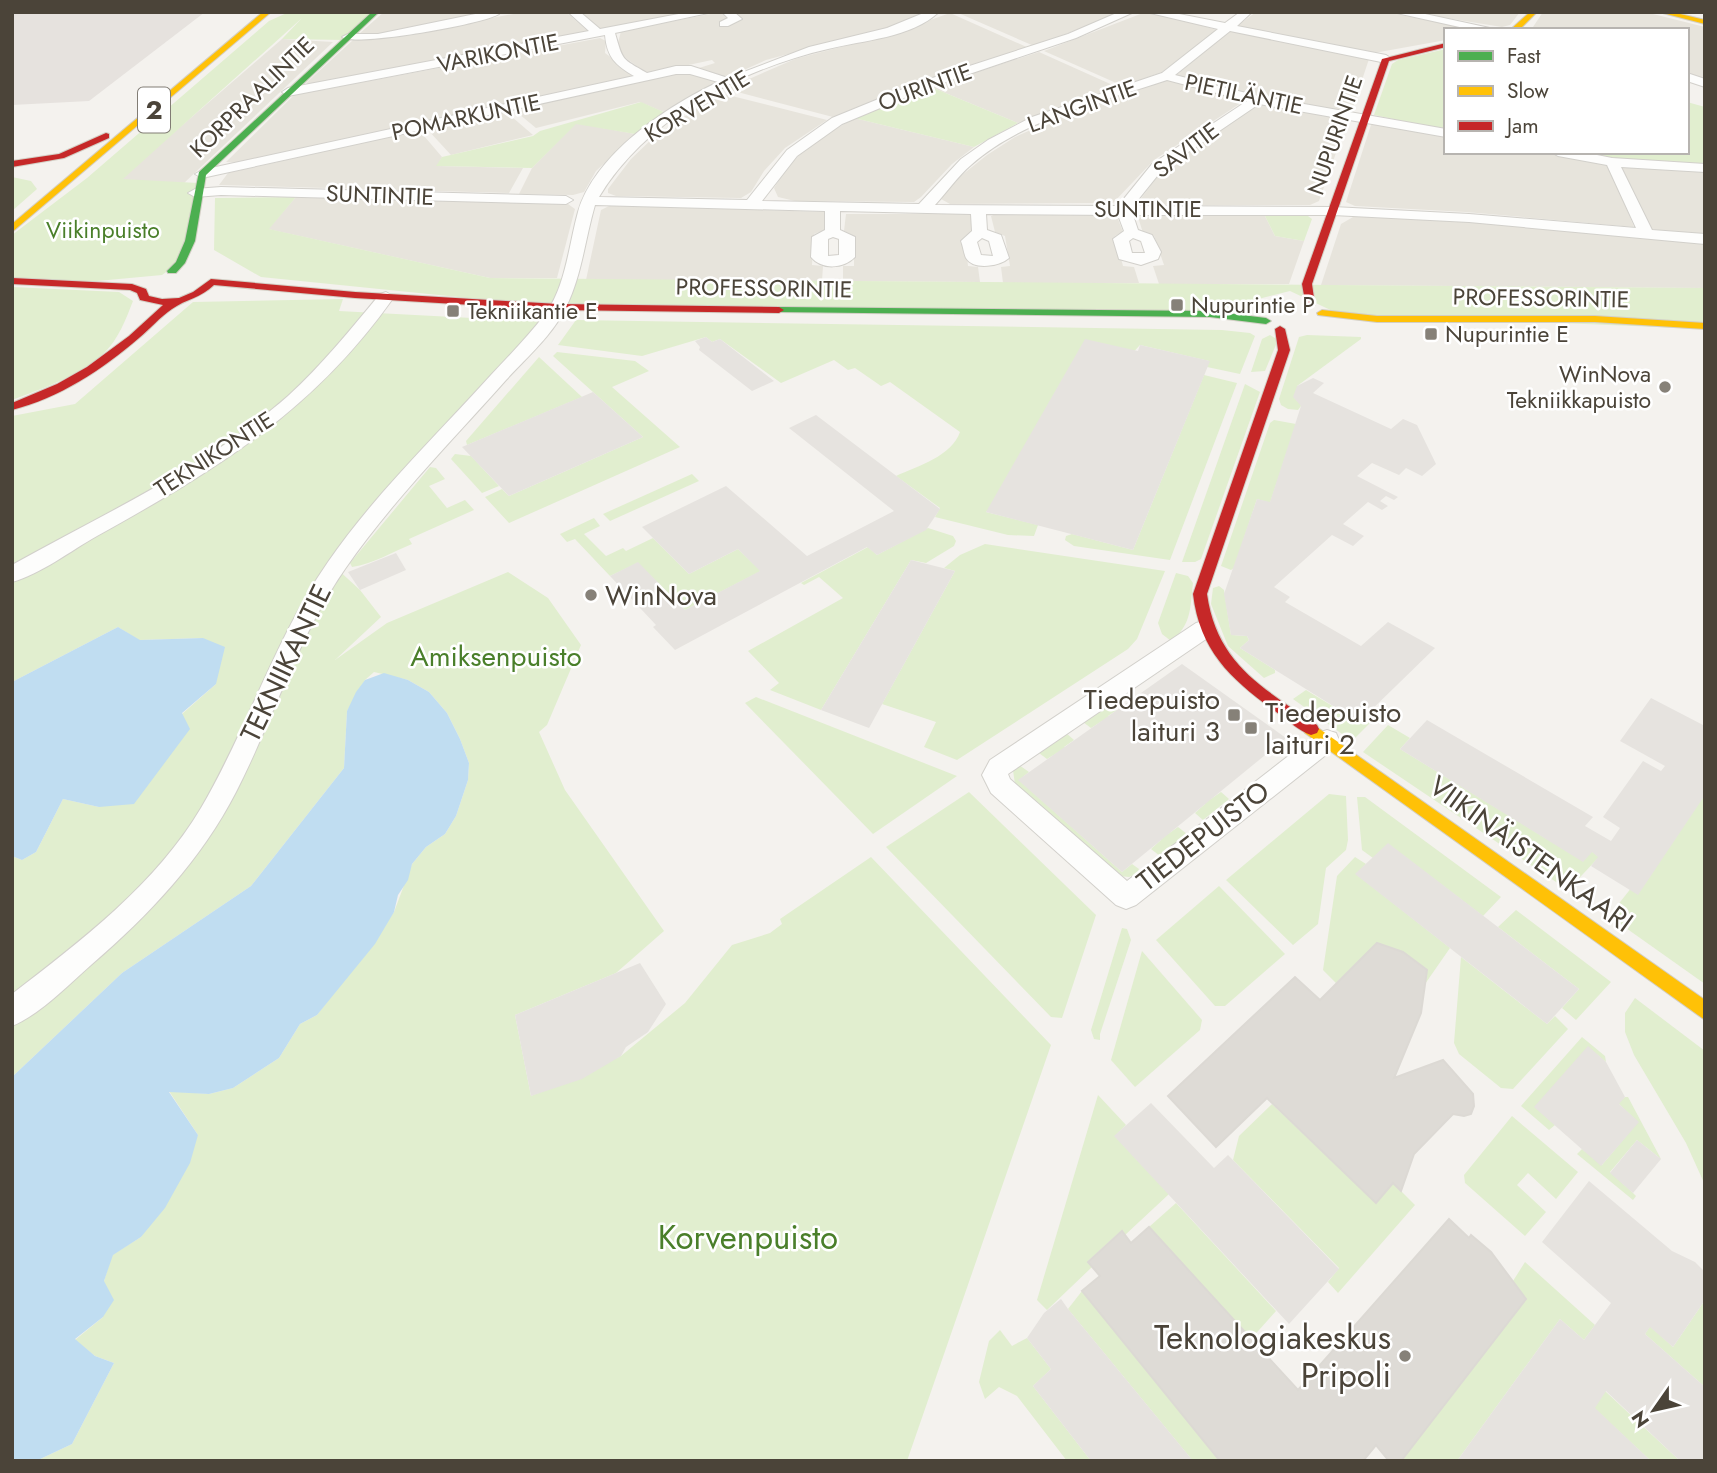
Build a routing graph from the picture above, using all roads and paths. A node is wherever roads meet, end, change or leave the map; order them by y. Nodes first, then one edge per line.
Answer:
1 (247, 12) edge
2 (268, 12) edge
3 (376, 12) edge
4 (573, 12) edge
5 (708, 12) edge
6 (934, 12) edge
7 (1129, 12) edge
8 (1151, 12) edge
9 (1247, 12) edge
10 (1397, 12) edge
11 (1534, 12) edge
12 (1662, 12) edge
13 (493, 15) dead end
14 (1705, 22) edge
15 (1226, 26) junction
16 (1482, 28) edge
17 (1517, 28) edge
18 (604, 33) junction
19 (348, 37) junction
20 (1444, 45) edge
21 (1386, 59) junction
22 (1166, 76) junction
23 (645, 77) junction
24 (729, 82) junction
25 (288, 92) junction
26 (1257, 100) junction
27 (1364, 119) junction
28 (1444, 133) edge
29 (106, 136) junction
30 (1569, 154) edge
31 (1612, 162) junction
32 (12, 167) edge
33 (1705, 168) edge
34 (202, 174) junction
35 (50, 180) junction
36 (195, 193) junction
37 (566, 200) dead end
38 (590, 201) junction
39 (39, 206) junction
40 (750, 206) junction
41 (833, 207) junction
42 (923, 208) junction
43 (1123, 209) junction
44 (978, 210) junction
45 (1333, 211) junction
46 (12, 229) edge
47 (192, 232) junction
48 (832, 232) dead end
49 (980, 232) dead end
50 (1132, 233) dead end
51 (1646, 233) junction
52 (1705, 239) edge
53 (202, 259) dead end
54 (12, 281) edge
55 (153, 281) junction
56 (211, 282) junction
57 (318, 292) junction
58 (386, 297) junction
59 (182, 301) junction
60 (1309, 304) joint
61 (558, 307) junction
62 (1271, 319) junction
63 (1705, 326) edge
64 (125, 344) junction
65 (1284, 350) junction
66 (12, 407) edge
67 (12, 575) edge
68 (1204, 629) junction
69 (1327, 740) junction
70 (1705, 1011) edge
71 (12, 1012) edge

1 - 29 main road, 2
2 - 39 main road, 2
3 - 19 main road, KORPRAALINTIE
4 - 18 street
5 - 18 street, VARIKONTIE
6 - 24 street, KORVENTIE
7 - 40 street, OURINTIE
8 - 15 street
9 - 15 street, LANGINTIE
10 - 16 street
11 - 17 main road
12 - 14 main road
13 - 19 street
15 - 21 street
15 - 22 street, LANGINTIE
18 - 23 street
18 - 25 street, VARIKONTIE
19 - 25 main road, KORPRAALINTIE
20 - 21 main road, NUPURINTIE
21 - 27 main road, NUPURINTIE
22 - 26 street, PIETILÄNTIE
22 - 42 street, LANGINTIE
23 - 24 street, POMARKUNTIE
23 - 34 street, POMARKUNTIE
24 - 38 street, KORVENTIE
25 - 34 main road, KORPRAALINTIE
26 - 27 street, PIETILÄNTIE
26 - 43 street, SAVITIE
27 - 28 street, PIETILÄNTIE
27 - 45 main road, NUPURINTIE
29 - 32 main road
29 - 35 main road, 2
30 - 31 street
31 - 33 street
31 - 51 street
32 - 35 main road
34 - 36 main road, KORPRAALINTIE
35 - 39 main road, 2
36 - 37 street, SUNTINTIE
36 - 47 main road, KORPRAALINTIE
38 - 40 street, SUNTINTIE
38 - 61 street, KORVENTIE
39 - 46 main road, 2
40 - 41 street, SUNTINTIE
41 - 42 street, SUNTINTIE
41 - 48 street
42 - 44 street, SUNTINTIE
43 - 44 street, SUNTINTIE
43 - 45 street, SUNTINTIE
43 - 50 street
44 - 49 street
45 - 51 street, SUNTINTIE
45 - 60 main road, NUPURINTIE
47 - 53 main road, KORPRAALINTIE
47 - 55 main road, KORPRAALINTIE
51 - 52 street, SUNTINTIE
54 - 55 main road
55 - 56 main road, PROFESSORINTIE
55 - 59 main road, PROFESSORINTIE
55 - 64 main road, KORPRAALINTIE
56 - 57 main road, PROFESSORINTIE
56 - 59 main road
57 - 58 main road, PROFESSORINTIE
57 - 59 main road, PROFESSORINTIE
58 - 61 main road, PROFESSORINTIE
58 - 67 street, TEKNIKONTIE
59 - 64 main road
60 - 63 main road, PROFESSORINTIE
61 - 62 main road, PROFESSORINTIE
61 - 71 street, TEKNIIKANTIE
62 - 65 main road
62 - 65 main road, PROFESSORINTIE
64 - 66 main road
65 - 68 main road
68 - 69 main road
68 - 69 street, TIEDEPUISTO
69 - 70 main road, VIIKINÄISTENKAARI

